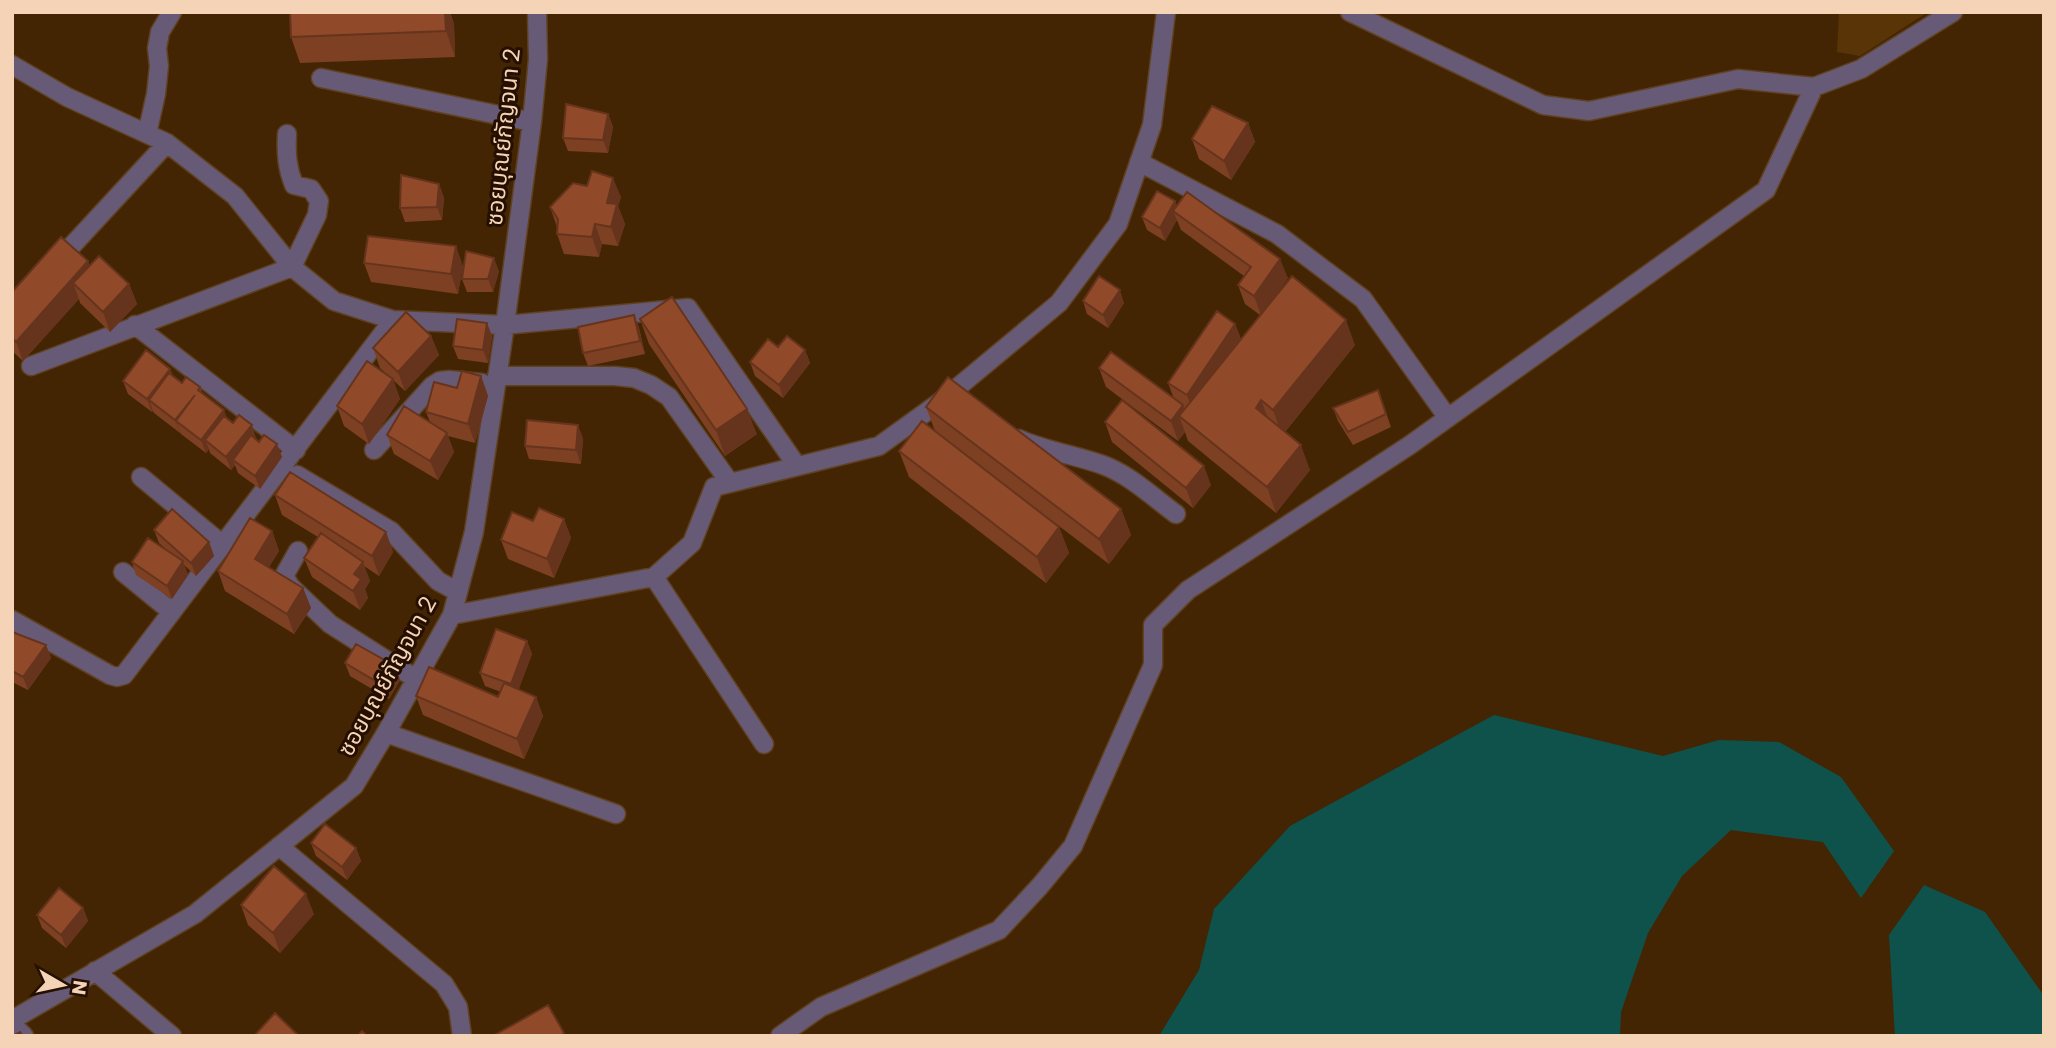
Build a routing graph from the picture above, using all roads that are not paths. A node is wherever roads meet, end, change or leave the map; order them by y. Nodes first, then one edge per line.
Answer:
1 (172, 12) edge
2 (537, 12) edge
3 (1166, 12) edge
4 (1350, 12) edge
5 (1953, 12) edge
6 (12, 65) edge
7 (321, 78) dead end
8 (1814, 87) junction
9 (532, 121) junction
10 (147, 134) junction
11 (287, 134) dead end
12 (167, 144) junction
13 (1139, 162) junction
14 (292, 267) junction
15 (40, 281) edge
16 (393, 320) junction
17 (505, 325) junction
18 (135, 326) junction
19 (31, 366) dead end
20 (497, 380) junction
21 (1448, 418) junction
22 (1008, 433) edge
23 (296, 450) junction
24 (374, 450) dead end
25 (797, 466) junction
26 (297, 475) edge
27 (141, 477) dead end
28 (730, 483) junction
29 (1176, 514) dead end
30 (223, 545) junction
31 (299, 551) dead end
32 (123, 572) dead end
33 (654, 577) junction
34 (458, 592) junction
35 (172, 612) junction
36 (452, 615) junction
37 (12, 620) edge
38 (416, 679) junction
39 (386, 733) junction
40 (764, 744) dead end
41 (616, 814) dead end
42 (279, 846) junction
43 (95, 971) junction
44 (12, 1022) edge
45 (24, 1036) edge
46 (172, 1036) edge
47 (462, 1036) edge
48 (780, 1036) edge

1 - 10 street
2 - 9 street, ซอยบุณย์กัญจนา 2
3 - 13 street
4 - 8 street
5 - 8 street
6 - 10 street
7 - 9 street
8 - 21 street
9 - 17 street, ซอยบุณย์กัญจนา 2
10 - 12 street
11 - 14 street
12 - 14 street
12 - 15 street
13 - 21 street
13 - 25 street
14 - 16 street
14 - 18 street
16 - 17 street
16 - 23 street
17 - 20 street, ซอยบุณย์กัญจนา 2
17 - 25 street
18 - 19 street
18 - 23 street
20 - 24 street
20 - 28 street
20 - 34 street, ซอยบุณย์กัญจนา 2
21 - 48 street
22 - 29 street
23 - 30 street
25 - 28 street
26 - 34 street
27 - 30 street
28 - 33 street
30 - 35 street
31 - 38 street
32 - 35 street
33 - 36 street
33 - 40 street
34 - 36 street, ซอยบุณย์กัญจนา 2
35 - 37 street
36 - 38 street, ซอยบุณย์กัญจนา 2
38 - 39 street, ซอยบุณย์กัญจนา 2
39 - 41 street
39 - 42 street, ซอยบุณย์กัญจนา 2
42 - 43 street, ซอยบุณย์กัญจนา 2
42 - 47 street
43 - 44 street, ซอยบุณย์กัญจนา 2
43 - 46 street
44 - 45 street

